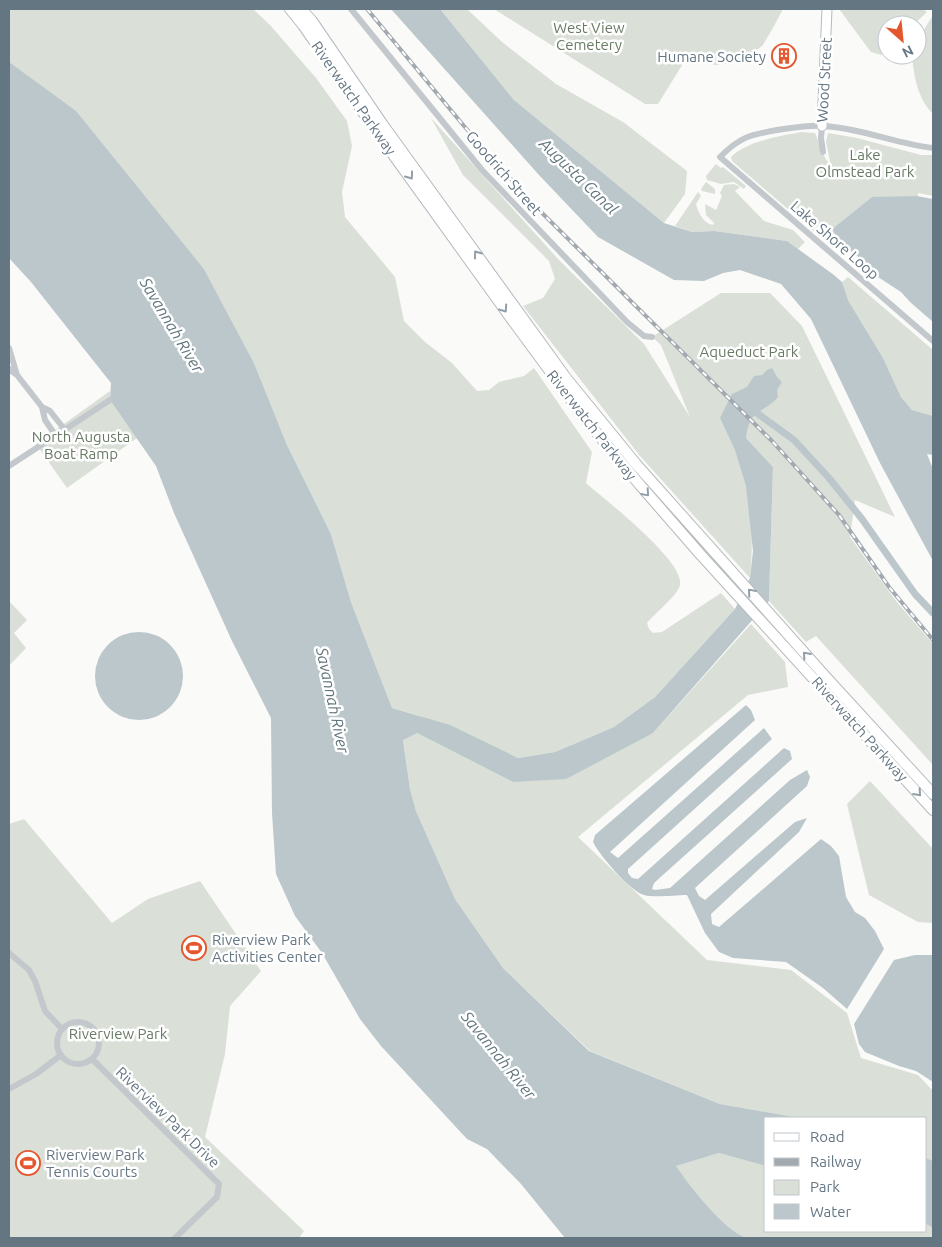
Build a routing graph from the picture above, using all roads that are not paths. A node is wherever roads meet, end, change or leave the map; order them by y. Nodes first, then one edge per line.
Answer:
1 (290, 9) edge
2 (301, 9) edge
3 (351, 9) edge
4 (827, 9) edge
5 (822, 126) junction
6 (933, 148) edge
7 (824, 152) dead end
8 (652, 336) dead end
9 (933, 341) edge
10 (9, 348) edge
11 (9, 369) edge
12 (17, 375) junction
13 (110, 400) dead end
14 (42, 407) junction
15 (65, 430) junction
16 (56, 436) junction
17 (9, 466) edge
18 (933, 794) edge
19 (933, 810) edge
20 (9, 954) edge
21 (62, 1029) junction
22 (61, 1055) junction
23 (92, 1059) junction
24 (9, 1089) edge
25 (175, 1238) edge

1 -> 19 main road, Riverwatch Parkway
18 -> 2 main road, Riverwatch Parkway
3 - 8 street, Goodrich Street
4 - 5 street, Wood Street
5 - 6 street
5 - 7 street, Wood Street
5 - 9 street, Lake Shore Loop
10 - 12 street
11 - 12 street
12 - 14 street
13 - 15 street
14 - 15 street
14 - 16 street
15 - 16 street
16 - 17 street
20 - 21 street
21 - 22 street
21 - 23 street
22 - 23 street
22 - 24 street
23 - 25 street, Riverview Park Drive

